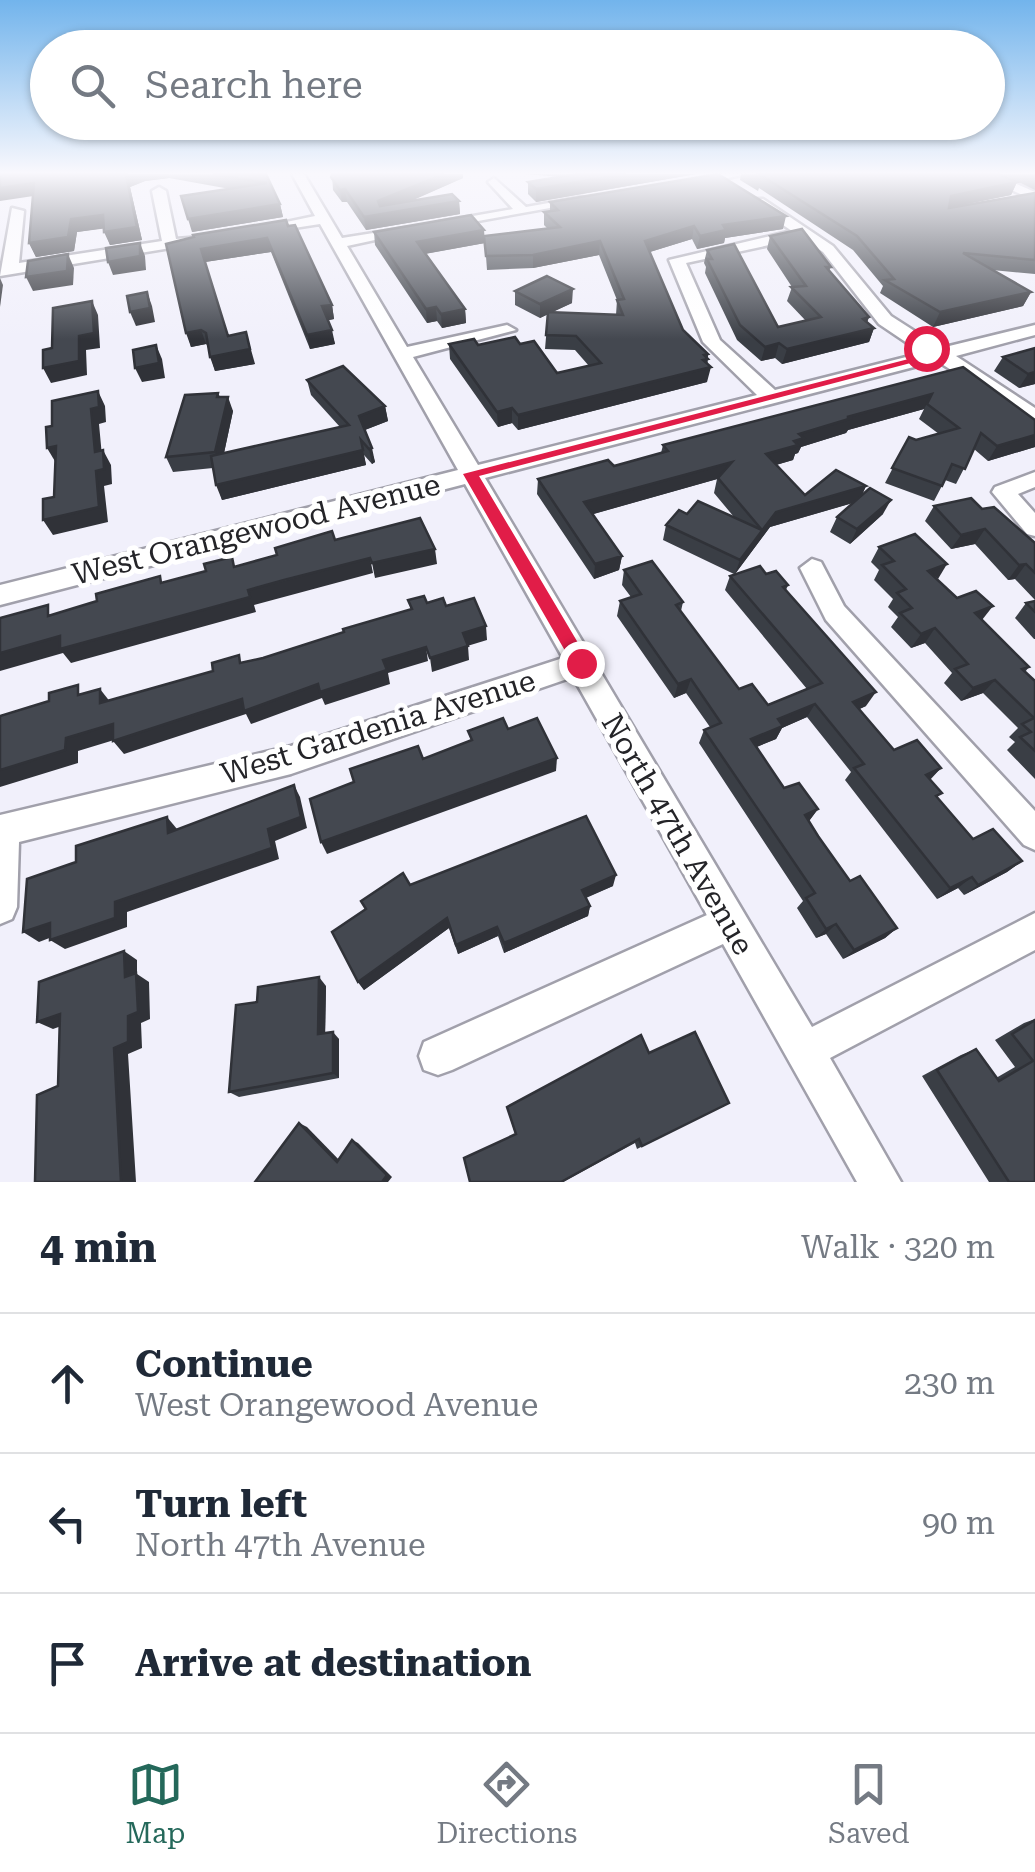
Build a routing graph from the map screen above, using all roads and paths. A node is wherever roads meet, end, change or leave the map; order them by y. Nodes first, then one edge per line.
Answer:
1 (13, 229) edge
2 (167, 229) edge
3 (264, 229) edge
4 (330, 229) edge
5 (421, 229) edge
6 (511, 229) edge
7 (799, 229) edge
8 (247, 232) edge
9 (514, 232) edge
10 (805, 233) junction
11 (209, 238) edge
12 (338, 243) junction
13 (170, 244) junction
14 (5, 270) edge
15 (508, 330) dead end
16 (1035, 330) edge
17 (401, 354) junction
18 (939, 354) junction
19 (771, 397) junction
20 (1035, 418) edge
21 (470, 474) junction
22 (1035, 479) edge
23 (1035, 528) edge
24 (812, 568) dead end
25 (0, 595) edge
26 (581, 663) junction
27 (2, 830) edge
28 (1035, 834) edge
29 (0, 907) edge
30 (728, 924) junction
31 (1035, 931) edge
32 (805, 1051) junction
33 (438, 1056) dead end
34 (880, 1182) edge

1 - 14 street
2 - 13 street
3 - 8 street
4 - 12 street, North 47th Avenue
5 - 12 street
6 - 9 street
7 - 10 street
10 - 18 street
10 - 19 street
11 - 13 street
12 - 17 street, North 47th Avenue
13 - 14 street
15 - 17 street
16 - 18 street, West Orangewood Avenue
17 - 21 street, North 47th Avenue
18 - 19 street, West Orangewood Avenue
18 - 20 street
19 - 21 street, West Orangewood Avenue
21 - 25 street, West Orangewood Avenue
21 - 26 street, North 47th Avenue
22 - 23 street
24 - 28 street
26 - 27 street, West Gardenia Avenue
26 - 30 street, North 47th Avenue
27 - 29 street
30 - 32 street, North 47th Avenue
30 - 33 street
31 - 32 street
32 - 34 street, North 47th Avenue

